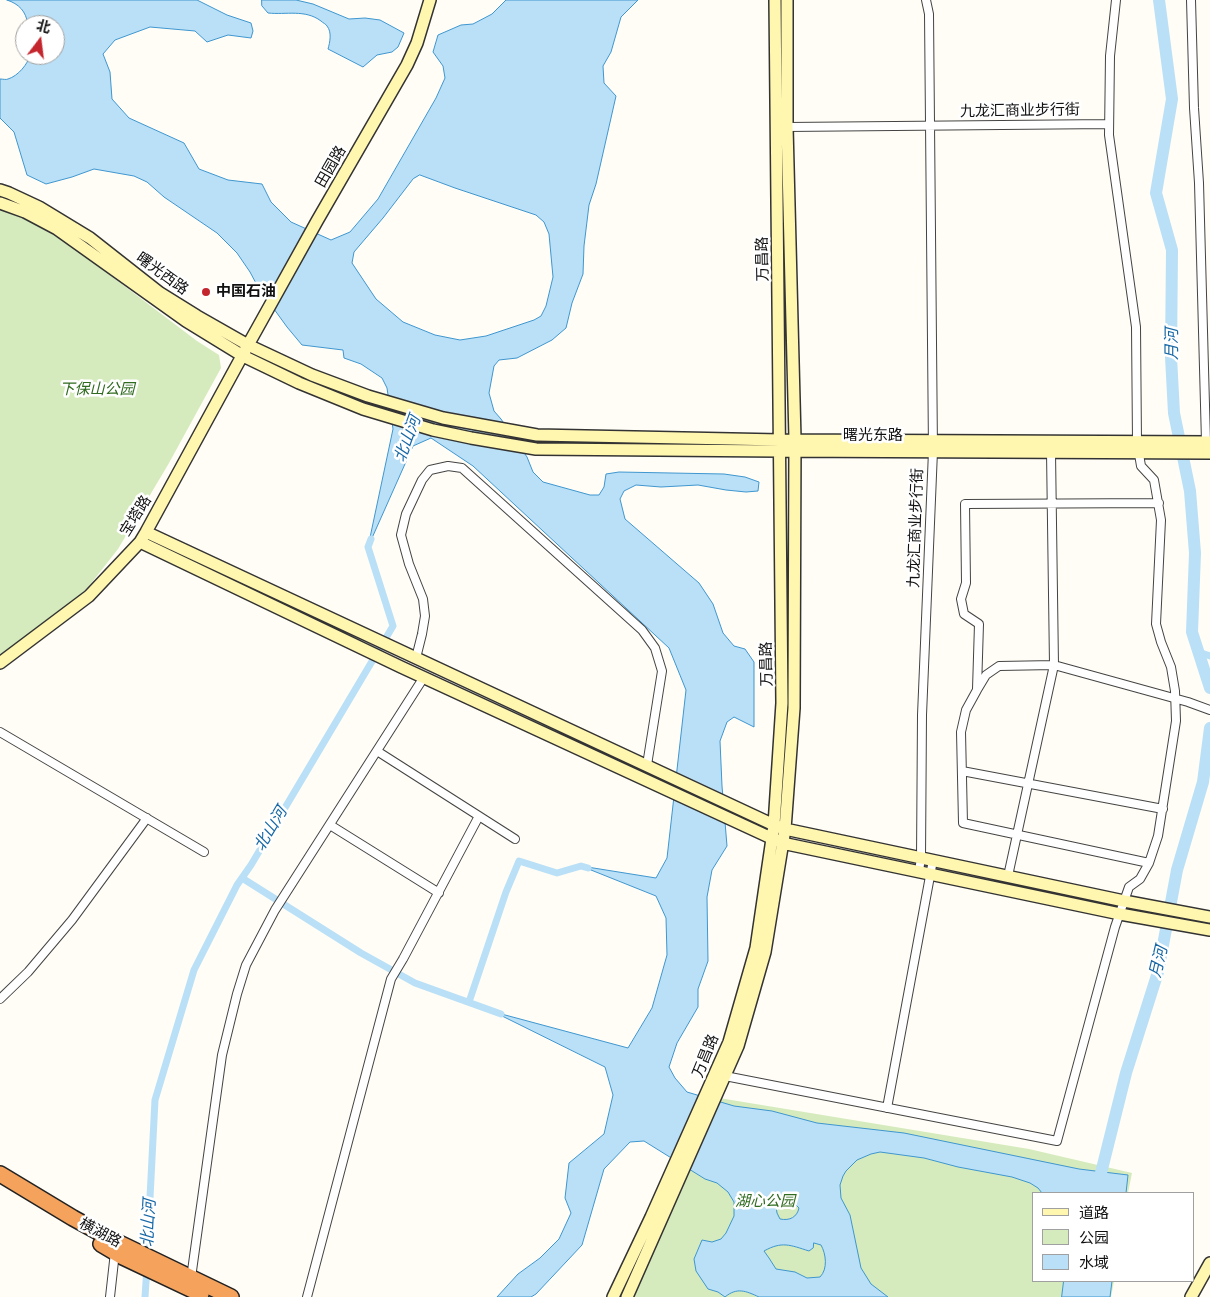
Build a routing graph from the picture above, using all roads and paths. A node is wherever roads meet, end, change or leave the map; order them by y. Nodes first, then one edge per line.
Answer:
1 (430, 0) edge
2 (775, 0) edge
3 (787, 0) edge
4 (926, 0) edge
5 (1116, 0) edge
6 (1191, 0) edge
7 (1109, 124) junction
8 (930, 126) junction
9 (787, 127) junction
10 (0, 190) edge
11 (0, 203) edge
12 (248, 344) junction
13 (242, 356) junction
14 (537, 436) joint
15 (780, 445) junction
16 (795, 445) junction
17 (933, 446) junction
18 (1209, 446) edge
19 (1138, 447) junction
20 (536, 449) joint
21 (1051, 452) junction
22 (1052, 503) junction
23 (1159, 503) junction
24 (143, 537) junction
25 (411, 656) junction
26 (0, 664) edge
27 (1054, 665) junction
28 (424, 678) junction
29 (977, 690) junction
30 (1175, 698) junction
31 (1210, 710) edge
32 (0, 732) edge
33 (377, 750) junction
34 (647, 765) junction
35 (962, 771) junction
36 (1028, 784) junction
37 (1163, 810) junction
38 (480, 816) junction
39 (147, 818) junction
40 (330, 825) junction
41 (779, 827) junction
42 (1017, 835) junction
43 (515, 839) dead end
44 (771, 839) junction
45 (782, 843) junction
46 (204, 852) dead end
47 (921, 858) junction
48 (933, 860) junction
49 (1149, 863) junction
50 (919, 871) junction
51 (931, 874) junction
52 (1008, 876) junction
53 (439, 893) junction
54 (1124, 901) junction
55 (1120, 914) junction
56 (1210, 917) edge
57 (1210, 930) edge
58 (0, 999) edge
59 (719, 1082) junction
60 (887, 1108) junction
61 (680, 1165) junction
62 (0, 1174) edge
63 (0, 1186) edge
64 (118, 1250) junction
65 (1210, 1263) edge
66 (1210, 1276) edge
67 (184, 1283) edge
68 (110, 1297) edge
69 (208, 1297) edge
70 (231, 1297) edge
71 (307, 1297) edge
72 (613, 1297) edge
73 (627, 1297) edge
74 (1191, 1297) edge
75 (1198, 1297) edge

1 - 12 main road, 田园路
2 - 15 main road, 万昌路
3 - 9 main road, 万昌路
4 - 8 street, 九龙汇商业步行街
5 - 7 street
6 - 18 street
7 - 8 street, 九龙汇商业步行街
7 - 19 street
8 - 9 street, 九龙汇商业步行街
8 - 17 street, 九龙汇商业步行街
9 - 16 main road, 万昌路
10 - 12 main road, 曙光西路
11 - 13 main road, 曙光西路
12 - 13 main road, 宝塔路
12 - 14 main road, 曙光西路
13 - 20 main road, 曙光西路
13 - 24 main road, 宝塔路
14 - 15 main road, 曙光东路
15 - 16 main road, 曙光东路
15 - 20 main road, 曙光东路
15 - 41 main road, 万昌路
16 - 17 main road, 曙光东路
16 - 41 main road, 万昌路
17 - 19 main road, 曙光东路
17 - 21 main road, 曙光东路
17 - 47 street, 九龙汇商业步行街
18 - 19 main road, 曙光东路
19 - 21 main road, 曙光东路
19 - 23 street
21 - 22 street
22 - 23 street
22 - 27 street
22 - 29 street
23 - 30 street
24 - 25 main road
24 - 26 main road, 宝塔路
24 - 28 main road
25 - 34 main road
25 - 34 street
27 - 29 street
27 - 30 street
27 - 36 street
28 - 33 street
28 - 44 main road
29 - 35 street
30 - 31 street
30 - 37 street
32 - 39 street
33 - 38 street
33 - 40 street
34 - 41 main road
35 - 36 street
35 - 42 street
36 - 37 street
36 - 42 street
37 - 49 street
38 - 43 street
38 - 53 street
39 - 46 street
39 - 58 street
40 - 53 street
40 - 67 street
41 - 44 main road, 万昌路
41 - 45 main road, 万昌路
41 - 47 main road
42 - 49 street
42 - 52 street
44 - 45 main road
44 - 59 main road, 万昌路
45 - 50 main road
45 - 59 main road, 万昌路
47 - 48 main road
47 - 50 street, 九龙汇商业步行街
48 - 51 street
48 - 52 main road
49 - 54 street
50 - 51 main road
51 - 55 main road
51 - 60 street
52 - 54 main road
53 - 71 street
54 - 55 street
54 - 56 main road
55 - 57 main road
55 - 60 street
59 - 60 street
59 - 61 main road, 万昌路
61 - 72 main road, 万昌路
61 - 73 main road, 万昌路
62 - 64 highway, 横湖路
63 - 64 highway, 横湖路
64 - 67 highway, 横湖路
64 - 68 street
65 - 74 main road
66 - 75 main road
67 - 69 highway, 横湖路
67 - 70 highway, 横湖路

